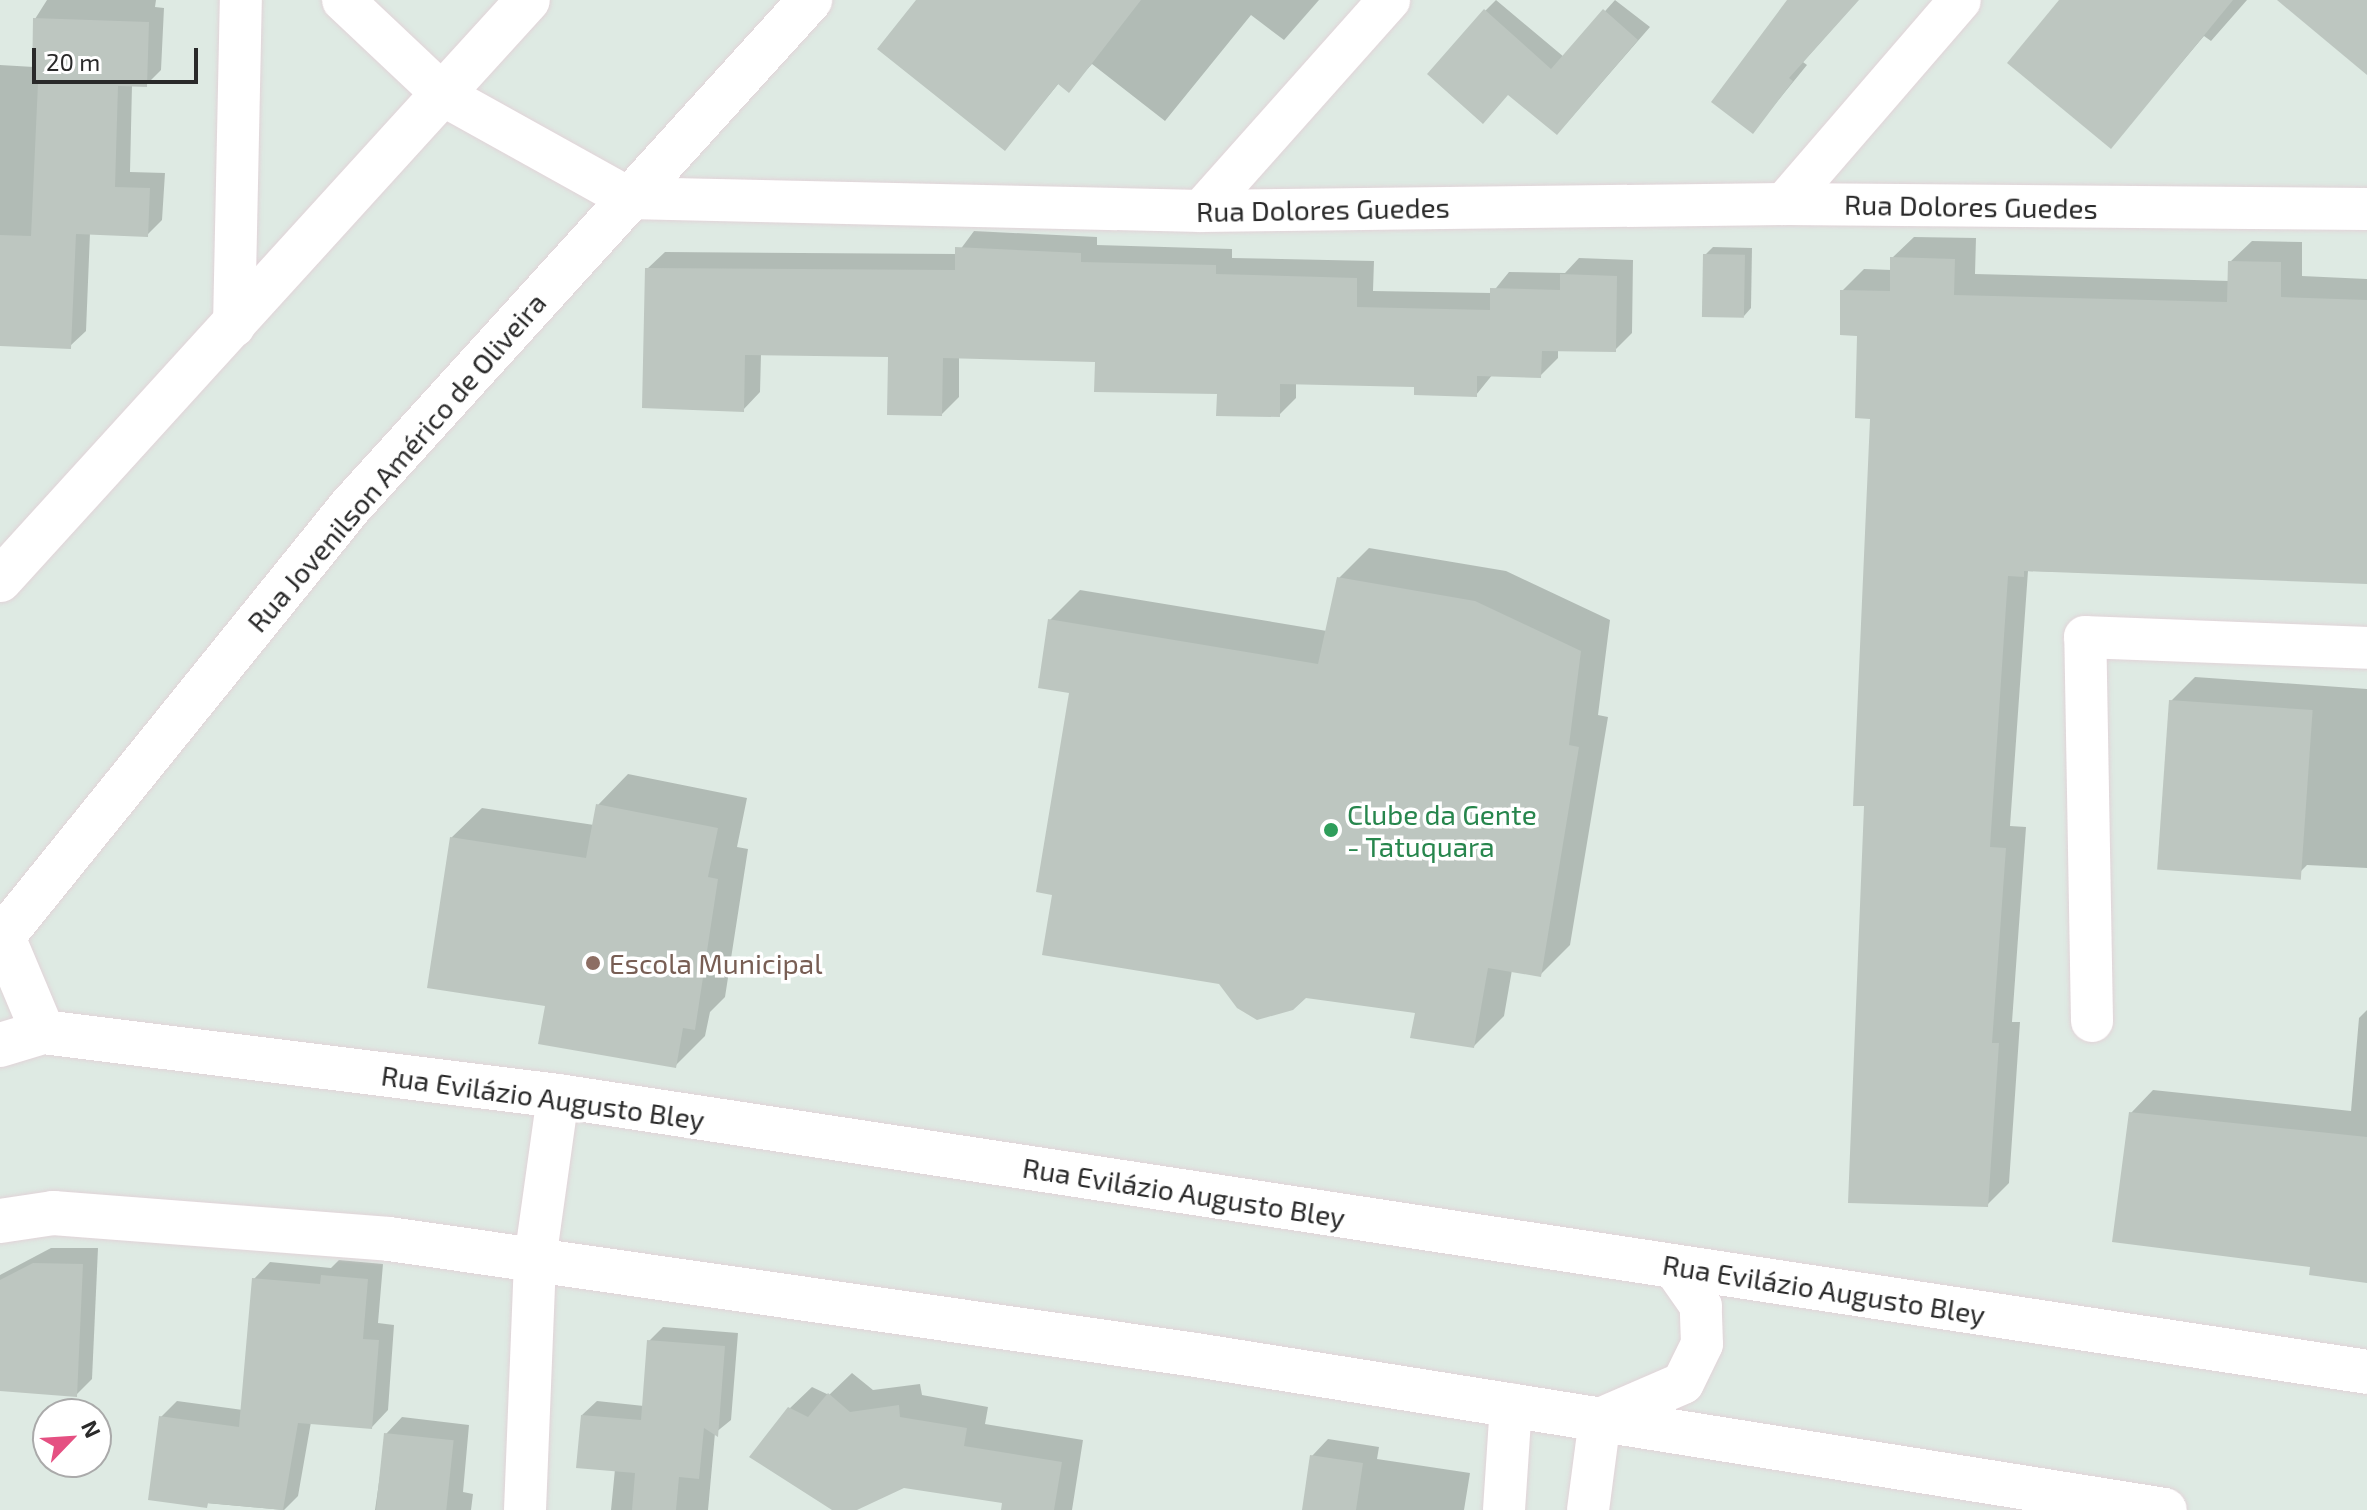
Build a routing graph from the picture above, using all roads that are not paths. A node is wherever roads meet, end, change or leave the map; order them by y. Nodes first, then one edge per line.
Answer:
1 (241, 0) edge
2 (343, 0) edge
3 (528, 0) edge
4 (810, 0) edge
5 (1389, 0) edge
6 (1960, 0) edge
7 (445, 96) junction
8 (628, 198) junction
9 (1784, 204) junction
10 (2367, 209) edge
11 (1201, 211) junction
12 (234, 326) junction
13 (0, 580) edge
14 (2367, 648) edge
15 (1, 939) edge
16 (2092, 1021) dead end
17 (43, 1032) junction
18 (0, 1045) edge
19 (558, 1096) junction
20 (0, 1221) edge
21 (535, 1260) junction
22 (1673, 1266) junction
23 (2367, 1372) edge
24 (1511, 1404) junction
25 (1600, 1419) junction
26 (525, 1510) edge
27 (1504, 1510) edge
28 (1588, 1510) edge
29 (2165, 1510) edge

1 - 12 street
2 - 7 street, Rua Dolores Guedes
3 - 7 street
4 - 8 street, Rua Jovenilson Américo de Oliveira
5 - 11 street
6 - 9 street
7 - 8 street, Rua Dolores Guedes
7 - 12 street
8 - 11 street, Rua Dolores Guedes
8 - 15 street, Rua Jovenilson Américo de Oliveira
9 - 10 street, Rua Dolores Guedes
9 - 11 street, Rua Dolores Guedes
12 - 13 street
14 - 16 street
15 - 17 street
17 - 18 street, Rua Evilázio Augusto Bley
17 - 19 street, Rua Evilázio Augusto Bley
19 - 21 street
19 - 22 street, Rua Evilázio Augusto Bley
20 - 21 street
21 - 24 street
21 - 26 street
22 - 23 street, Rua Evilázio Augusto Bley
22 - 25 street
24 - 25 street
24 - 27 street
25 - 28 street
25 - 29 street

